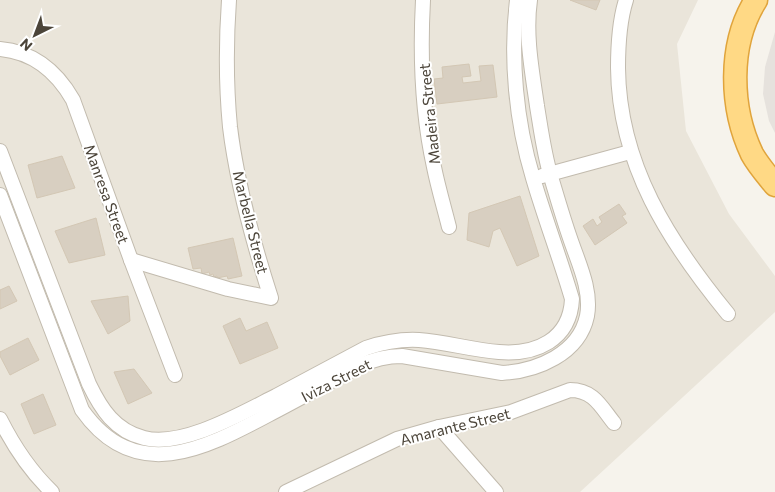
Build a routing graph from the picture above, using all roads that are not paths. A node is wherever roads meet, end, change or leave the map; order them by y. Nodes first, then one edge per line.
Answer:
1 (229, 0) edge
2 (423, 0) edge
3 (517, 0) edge
4 (530, 0) edge
5 (626, 0) edge
6 (756, 0) edge
7 (0, 49) edge
8 (630, 152) junction
9 (1, 157) edge
10 (550, 174) junction
11 (533, 178) junction
12 (775, 185) edge
13 (0, 195) edge
14 (449, 227) dead end
15 (131, 260) junction
16 (728, 314) dead end
17 (175, 375) dead end
18 (0, 419) edge
19 (614, 423) dead end
20 (439, 427) junction
21 (311, 487) edge
22 (52, 492) edge
23 (286, 492) edge
24 (496, 492) edge

1 - 15 street, Marbella Street
2 - 14 street, Madeira Street
3 - 11 street, Iviza Street
4 - 10 street, Iviza Street
5 - 8 street
6 - 12 highway
7 - 15 street, Manresa Street
8 - 10 street
8 - 16 street
9 - 11 street, Iviza Street
10 - 11 street
10 - 13 street, Iviza Street
15 - 17 street, Manresa Street
18 - 22 street
19 - 20 street, Amarante Street
20 - 21 street, Amarante Street
20 - 24 street
21 - 23 street, Amarante Street

